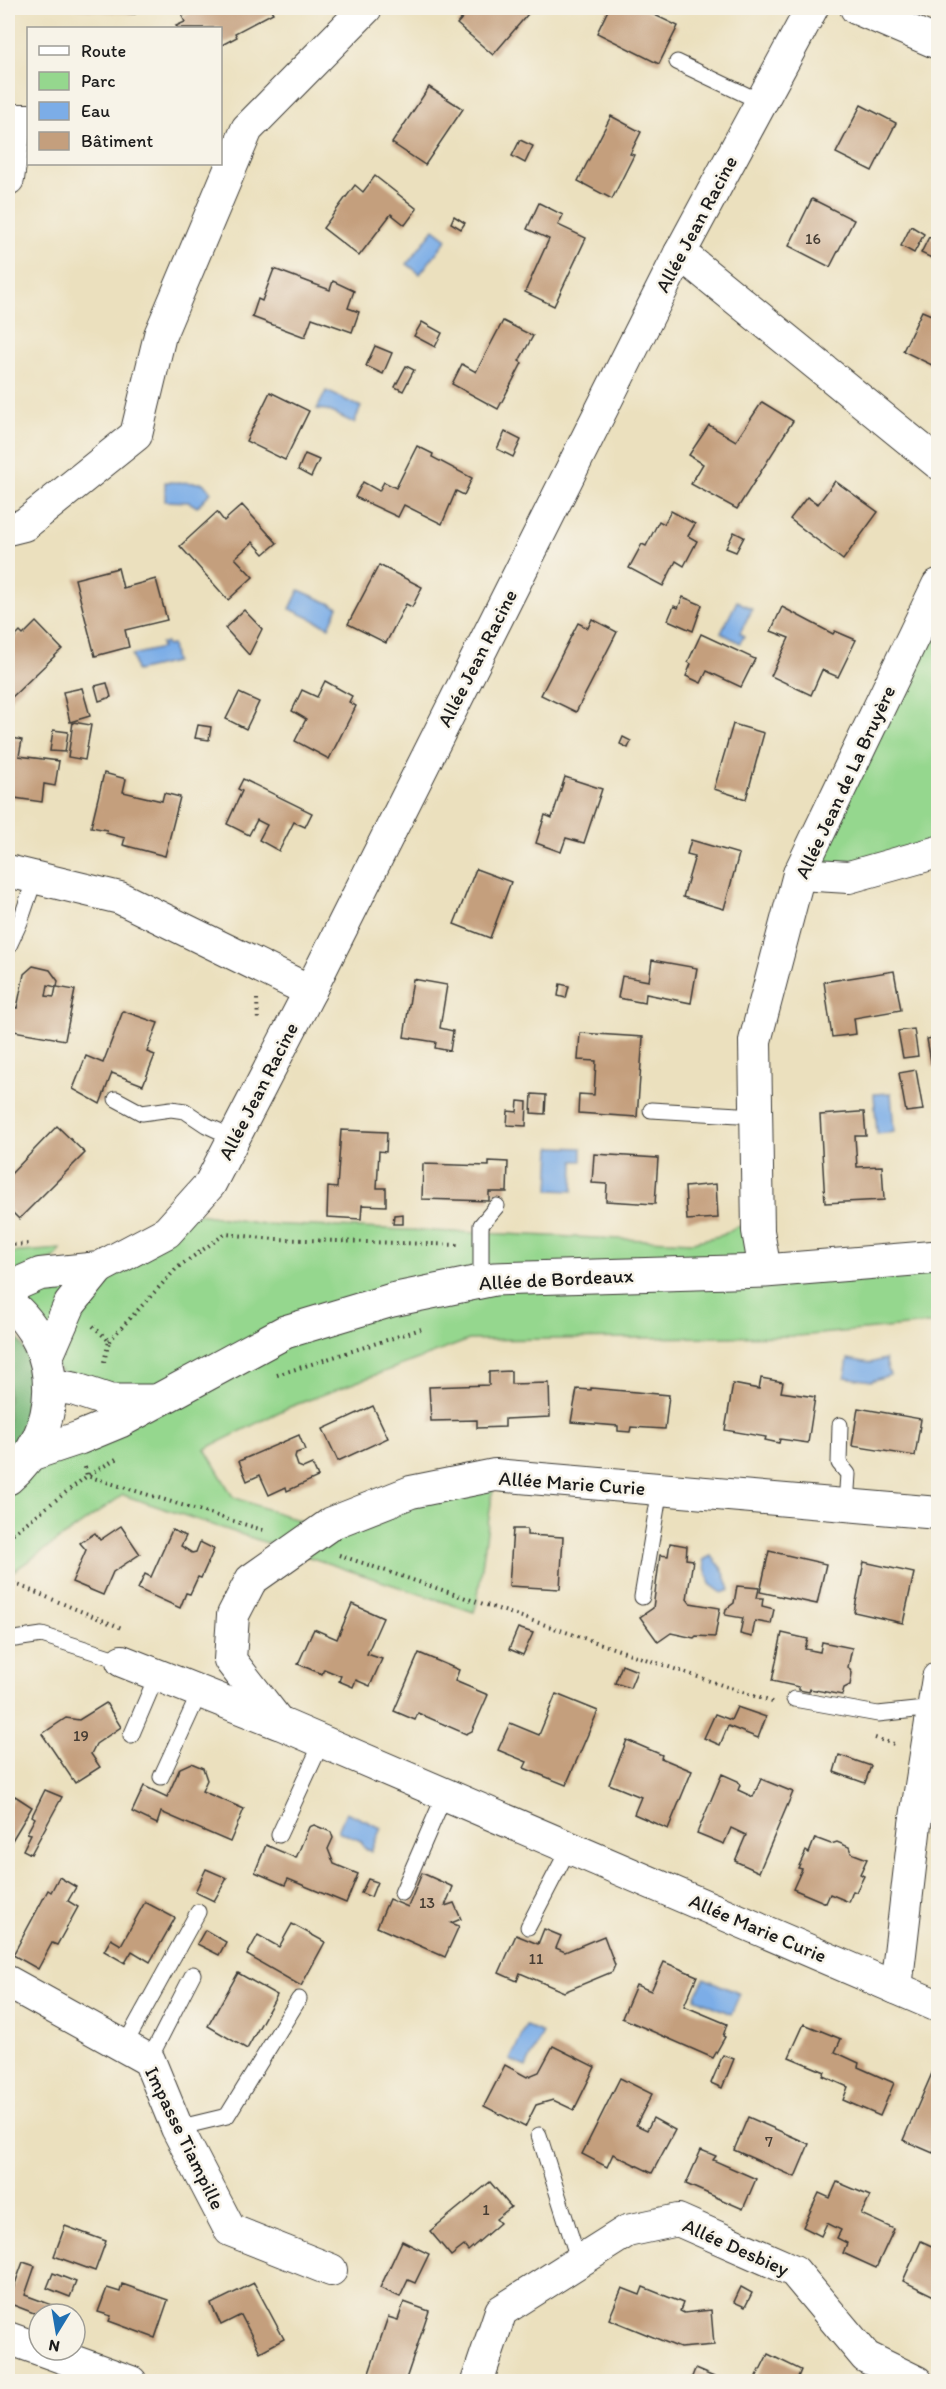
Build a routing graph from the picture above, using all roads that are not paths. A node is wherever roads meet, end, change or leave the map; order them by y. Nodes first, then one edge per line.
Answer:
1 (366, 8) edge
2 (812, 8) edge
3 (856, 8) edge
4 (939, 43) edge
5 (677, 62) dead end
6 (761, 102) junction
7 (22, 120) edge
8 (234, 128) edge
9 (222, 162) edge
10 (221, 165) edge
11 (8, 179) edge
12 (680, 253) junction
13 (939, 462) edge
14 (8, 529) edge
15 (939, 585) edge
16 (939, 852) edge
17 (21, 874) edge
18 (799, 874) junction
19 (8, 948) edge
20 (309, 991) junction
21 (116, 1099) dead end
22 (651, 1110) dead end
23 (756, 1116) junction
24 (234, 1138) junction
25 (497, 1206) dead end
26 (939, 1257) edge
27 (99, 1268) junction
28 (765, 1271) junction
29 (481, 1282) junction
30 (8, 1288) edge
31 (8, 1303) edge
32 (48, 1372) junction
33 (160, 1401) junction
34 (840, 1425) dead end
35 (31, 1454) junction
36 (8, 1478) edge
37 (660, 1490) junction
38 (846, 1505) junction
39 (939, 1513) edge
40 (642, 1598) dead end
41 (15, 1639) dead end
42 (122, 1661) joint
43 (157, 1675) junction
44 (200, 1692) junction
45 (787, 1702) road end
46 (936, 1707) edge
47 (279, 1723) junction
48 (131, 1736) dead end
49 (322, 1742) junction
50 (161, 1777) dead end
51 (445, 1794) junction
52 (279, 1835) dead end
53 (569, 1848) junction
54 (402, 1893) dead end
55 (198, 1912) dead end
56 (528, 1927) dead end
57 (193, 1974) dead end
58 (8, 1982) edge
59 (896, 1988) junction
60 (299, 1999) dead end
61 (939, 2006) edge
62 (137, 2053) junction
63 (177, 2128) junction
64 (539, 2135) dead end
65 (579, 2262) junction
66 (330, 2270) dead end
67 (8, 2338) edge
68 (27, 2344) edge
69 (76, 2362) edge
70 (131, 2382) edge
71 (477, 2382) edge
72 (917, 2382) edge

1 - 8 street
2 - 6 street, Allée Jean Racine
3 - 4 street
5 - 6 lane
6 - 12 street, Allée Jean Racine
7 - 11 street
8 - 9 street
10 - 14 street
12 - 13 street
12 - 20 street, Allée Jean Racine
15 - 18 street, Allée Jean de La Bruyère
16 - 18 street
17 - 19 lane
17 - 20 street
18 - 23 street, Allée Jean de La Bruyère
20 - 24 street, Allée Jean Racine
21 - 24 lane
22 - 23 lane
23 - 28 street, Allée Jean de La Bruyère
24 - 27 street, Allée Jean Racine
25 - 29 lane
26 - 28 main road, Allée de Bordeaux
27 - 30 street, Allée Jean Racine
27 - 32 street, Allée Jean Racine
28 - 29 main road, Allée de Bordeaux
29 - 33 main road, Allée de Bordeaux
31 - 32 main road
32 - 33 main road, Allée de Bordeaux
32 - 35 main road
33 - 35 main road, Allée de Bordeaux
34 - 38 lane
35 - 36 main road
37 - 38 street, Allée Marie Curie
37 - 40 lane
37 - 47 street, Allée Marie Curie
38 - 39 street, Allée Marie Curie
41 - 42 lane
42 - 43 street, Allée Marie Curie
43 - 44 street, Allée Marie Curie
43 - 48 lane
44 - 47 street, Allée Marie Curie
44 - 50 lane
45 - 46 lane
46 - 59 street
47 - 49 street, Allée Marie Curie
49 - 51 street, Allée Marie Curie
49 - 52 lane
51 - 53 street, Allée Marie Curie
51 - 54 lane
53 - 56 lane
53 - 59 street, Allée Marie Curie
55 - 62 lane
57 - 62 lane
58 - 62 street
59 - 61 street, Allée Marie Curie
60 - 63 lane
62 - 63 street, Impasse Tiampille
63 - 66 street, Impasse Tiampille
64 - 65 lane
65 - 71 street, Allée Desbiey
65 - 72 street, Allée Desbiey
67 - 68 street
69 - 70 street

